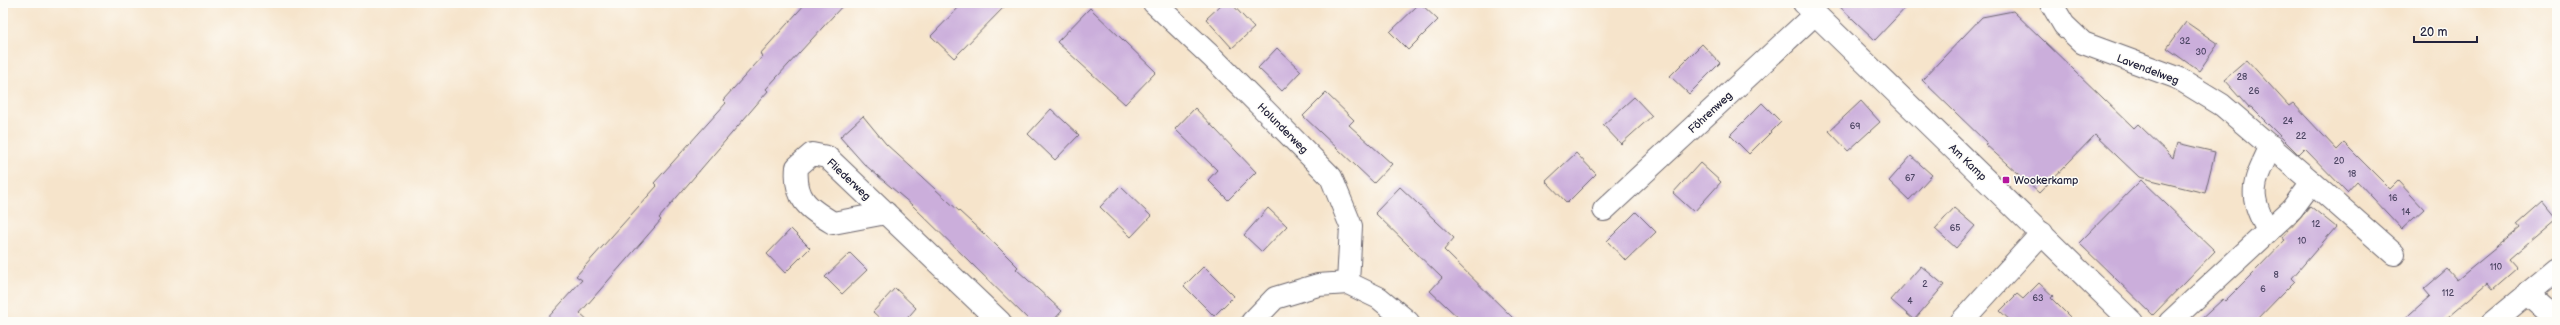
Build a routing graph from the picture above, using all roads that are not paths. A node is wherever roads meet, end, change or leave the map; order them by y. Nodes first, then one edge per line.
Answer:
1 (1154, 3) edge
2 (2051, 3) edge
3 (1810, 9) edge
4 (2271, 146) junction
5 (2312, 182) junction
6 (1604, 210) dead end
7 (886, 213) dead end
8 (2268, 230) junction
9 (2042, 234) junction
10 (2394, 254) dead end
11 (2557, 268) edge
12 (1348, 284) junction
13 (2527, 293) junction
14 (2557, 320) edge
15 (1000, 322) edge
16 (1252, 322) edge
17 (1408, 322) edge
18 (1961, 322) edge
19 (2132, 322) edge
20 (2170, 322) edge
21 (2493, 322) edge

1 - 12 street, Holunderweg
2 - 4 street, Lavendelweg
3 - 6 street, Föhrenweg
3 - 9 street, Am Kamp
4 - 5 street, Lavendelweg
4 - 8 street
5 - 8 street
5 - 10 street, Lavendelweg
7 - 15 street
8 - 20 street
9 - 18 street
9 - 19 street, Am Kamp
11 - 13 street
12 - 16 street
12 - 17 street
13 - 14 street
13 - 21 street

